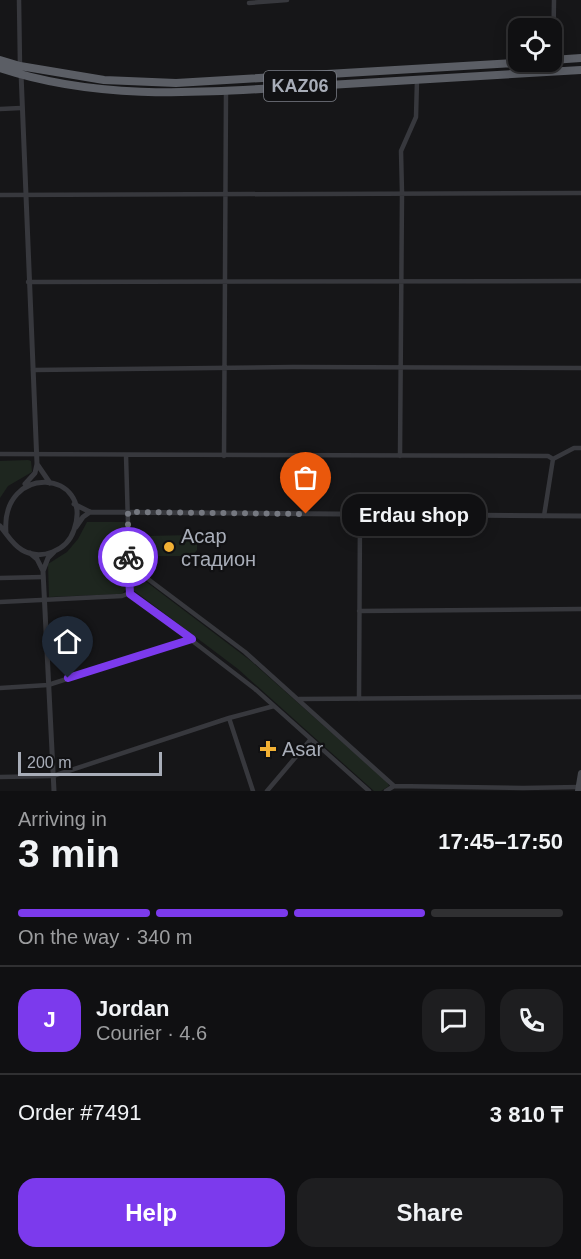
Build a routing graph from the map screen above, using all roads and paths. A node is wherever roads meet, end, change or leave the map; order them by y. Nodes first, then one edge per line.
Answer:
1 (19, 0) edge
2 (287, 0) edge
3 (554, 0) edge
4 (249, 3) dead end
5 (553, 18) edge
6 (581, 58) edge
7 (562, 59) edge
8 (0, 60) edge
9 (508, 63) edge
10 (20, 66) junction
11 (0, 68) edge
12 (581, 70) edge
13 (21, 75) junction
14 (417, 80) junction
15 (226, 91) junction
16 (21, 108) junction
17 (0, 109) edge
18 (402, 192) junction
19 (25, 193) junction
20 (224, 193) junction
21 (581, 193) edge
22 (0, 195) edge
23 (224, 281) junction
24 (402, 281) junction
25 (581, 281) edge
26 (28, 282) junction
27 (225, 367) junction
28 (400, 368) junction
29 (581, 368) edge
30 (33, 370) junction
31 (581, 448) edge
32 (0, 454) edge
33 (36, 454) junction
34 (126, 455) junction
35 (224, 456) junction
36 (400, 456) junction
37 (553, 459) junction
38 (37, 464) junction
39 (50, 483) junction
40 (25, 484) junction
41 (74, 504) junction
42 (2, 509) edge
43 (90, 512) junction
44 (128, 512) junction
45 (360, 514) junction
46 (544, 516) junction
47 (581, 516) edge
48 (0, 526) edge
49 (75, 528) junction
50 (6, 533) junction
51 (54, 552) junction
52 (30, 553) junction
53 (128, 564) junction
54 (43, 574) junction
55 (0, 578) edge
56 (130, 594) junction
57 (44, 599) junction
58 (0, 602) edge
59 (581, 609) edge
60 (359, 611) junction
61 (192, 639) junction
62 (48, 685) junction
63 (0, 688) edge
64 (581, 697) edge
65 (298, 699) junction
66 (359, 699) junction
67 (274, 706) junction
68 (229, 718) junction
69 (311, 739) junction
70 (581, 773) edge
71 (53, 776) junction
72 (0, 777) edge
73 (394, 786) junction
74 (579, 789) edge
75 (523, 790) edge
76 (54, 791) edge
77 (253, 791) edge
78 (267, 791) edge
79 (369, 791) edge
80 (386, 791) edge

1 - 10 street
2 - 4 street
3 - 5 street
6 - 7 highway
8 - 10 highway, KАZ06
9 - 10 highway, KАZ06
10 - 13 street
11 - 13 highway, KАZ06
12 - 14 highway, KАZ06
13 - 15 highway, KАZ06
13 - 16 street
14 - 15 highway, KАZ06
14 - 18 street
15 - 20 street
16 - 17 street
16 - 19 street
18 - 20 street
18 - 21 street
18 - 24 street
19 - 20 street
19 - 22 street
19 - 26 street
20 - 23 street
23 - 24 street
23 - 26 street
23 - 27 street
24 - 25 street
24 - 28 street
26 - 30 street
27 - 28 street
27 - 30 street
27 - 35 street
28 - 29 street
28 - 36 street
30 - 33 street
31 - 37 street
32 - 33 street
33 - 34 street
33 - 38 street
34 - 35 street
34 - 44 street
35 - 36 street
36 - 37 street
37 - 46 street
38 - 39 street
38 - 40 street
39 - 40 street
39 - 41 street
40 - 42 street
41 - 43 street
41 - 49 street
42 - 50 street
43 - 44 street
43 - 49 street
44 - 45 street
44 - 53 street
45 - 46 street
45 - 60 street
46 - 47 street
48 - 50 street
49 - 51 street
50 - 52 street
51 - 52 street
51 - 54 street
52 - 54 street
53 - 56 street
53 - 65 street
54 - 55 street
54 - 57 street
56 - 57 street
56 - 61 street
57 - 58 street
57 - 62 street
59 - 60 street
60 - 66 street
61 - 62 street
61 - 67 street
62 - 63 street
62 - 71 street
64 - 66 street
65 - 66 street
65 - 73 street
67 - 68 street
67 - 69 street
68 - 71 street
68 - 77 street
69 - 78 street
69 - 79 street
70 - 74 main road
71 - 72 street
71 - 76 street
73 - 75 street
73 - 80 street
74 - 75 street

